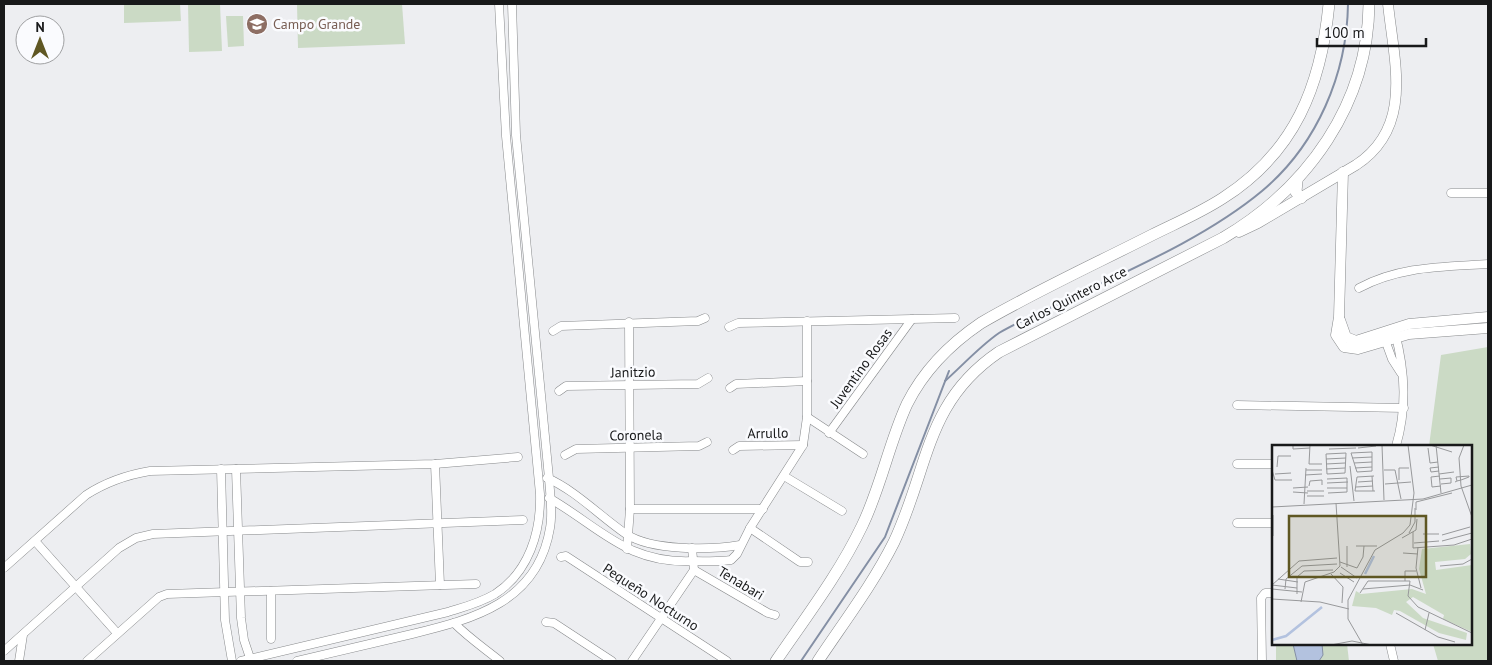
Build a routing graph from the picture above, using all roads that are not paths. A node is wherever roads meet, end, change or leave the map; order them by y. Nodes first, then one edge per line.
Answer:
1 (512, 4) edge
2 (1329, 4) edge
3 (1370, 4) edge
4 (1388, 4) edge
5 (499, 5) edge
6 (516, 135) junction
7 (506, 136) junction
8 (1344, 172) junction
9 (1297, 181) junction
10 (1451, 193) dead end
11 (1488, 193) edge
12 (1301, 198) junction
13 (1223, 238) junction
14 (1488, 264) edge
15 (529, 275) junction
16 (518, 276) junction
17 (1360, 288) dead end
18 (1339, 317) junction
19 (1488, 317) edge
20 (705, 318) dead end
21 (955, 318) dead end
22 (912, 319) junction
23 (807, 321) junction
24 (629, 322) junction
25 (729, 327) dead end
26 (1488, 328) edge
27 (553, 331) dead end
28 (1395, 332) junction
29 (1384, 335) junction
30 (1402, 373) junction
31 (708, 378) dead end
32 (807, 381) junction
33 (630, 384) junction
34 (730, 388) dead end
35 (559, 391) dead end
36 (1237, 405) dead end
37 (1404, 408) junction
38 (807, 418) junction
39 (830, 433) junction
40 (707, 442) dead end
41 (803, 445) junction
42 (1396, 445) edge
43 (630, 447) junction
44 (734, 450) dead end
45 (565, 454) dead end
46 (863, 454) dead end
47 (518, 457) dead end
48 (435, 464) junction
49 (1237, 464) dead end
50 (1272, 464) edge
51 (221, 469) junction
52 (236, 469) junction
53 (538, 476) junction
54 (784, 476) junction
55 (549, 478) junction
56 (540, 494) junction
57 (550, 498) junction
58 (630, 509) junction
59 (763, 509) junction
60 (842, 511) dead end
61 (523, 520) dead end
62 (1237, 522) dead end
63 (1272, 523) edge
64 (438, 524) junction
65 (750, 528) junction
66 (238, 530) junction
67 (223, 532) junction
68 (628, 536) junction
69 (35, 540) junction
70 (740, 545) junction
71 (692, 548) junction
72 (627, 549) junction
73 (561, 557) dead end
74 (694, 561) junction
75 (808, 562) dead end
76 (4, 568) edge
77 (694, 570) junction
78 (476, 584) dead end
79 (440, 585) junction
80 (76, 587) junction
81 (271, 591) junction
82 (225, 592) junction
83 (239, 592) junction
84 (1272, 593) edge
85 (775, 615) dead end
86 (661, 618) junction
87 (546, 622) dead end
88 (454, 624) junction
89 (117, 632) junction
90 (22, 635) junction
91 (271, 639) dead end
92 (1390, 645) edge
93 (4, 652) edge
94 (250, 660) edge
95 (19, 661) edge
96 (87, 661) edge
97 (232, 661) edge
98 (241, 661) edge
99 (298, 661) edge
100 (500, 661) edge
101 (612, 661) edge
102 (632, 661) edge
103 (727, 661) edge
104 (776, 661) edge
105 (818, 661) edge
106 (1262, 661) edge
107 (1394, 661) edge

1 - 5 street
1 - 6 street
2 - 104 main road, Carlos Quintero Arce
3 - 9 main road, Carlos Quintero Arce
4 - 8 street
5 - 7 street
6 - 7 street
6 - 15 street
7 - 16 street
8 - 12 street
8 - 18 street
9 - 12 main road
9 - 13 main road, Carlos Quintero Arce
10 - 11 street
12 - 13 street
13 - 105 main road, Carlos Quintero Arce
14 - 17 street
15 - 16 street
15 - 55 street
16 - 53 street
18 - 29 street
18 - 29 street
19 - 28 street
20 - 24 street
21 - 22 street
22 - 23 street
22 - 39 street, Juventino Rosas
23 - 25 street
23 - 32 street
24 - 27 street
24 - 33 street
26 - 28 street
28 - 29 street
28 - 30 street
29 - 30 street
30 - 37 street
31 - 33 street, Janitzio
32 - 34 street
32 - 38 street
33 - 35 street, Janitzio
33 - 43 street
36 - 37 street
37 - 42 street
38 - 39 street
38 - 41 street
39 - 46 street
40 - 43 street, Coronela
41 - 44 street, Arrullo
41 - 54 street
43 - 45 street, Coronela
43 - 58 street
47 - 48 street
48 - 52 street
48 - 64 street
49 - 50 street
51 - 52 street
51 - 67 street
51 - 69 street
52 - 66 street
53 - 55 street
53 - 56 street
54 - 59 street
54 - 60 street
55 - 57 street
55 - 68 street
56 - 57 street
56 - 94 street
57 - 72 street
57 - 88 street
58 - 59 street
58 - 68 street
59 - 65 street
61 - 64 street
62 - 63 street
64 - 66 street
64 - 79 street
65 - 70 street
65 - 75 street
66 - 67 street
66 - 83 street
67 - 80 street
67 - 82 street
68 - 71 street
68 - 72 street
69 - 76 street
69 - 80 street
70 - 71 street
70 - 74 street
71 - 74 street
72 - 74 street
73 - 86 street, Pequeño Nocturno
74 - 77 street
77 - 85 street, Tenabari
77 - 86 street
78 - 79 street
79 - 81 street
80 - 89 street
80 - 90 street
81 - 83 street
81 - 91 street
82 - 83 street
82 - 89 street
82 - 97 street
83 - 94 street
84 - 106 street
86 - 102 street
86 - 103 street, Pequeño Nocturno
87 - 101 street
88 - 99 street
88 - 100 street
89 - 96 street
90 - 93 street
90 - 95 street
92 - 107 street
94 - 98 street

